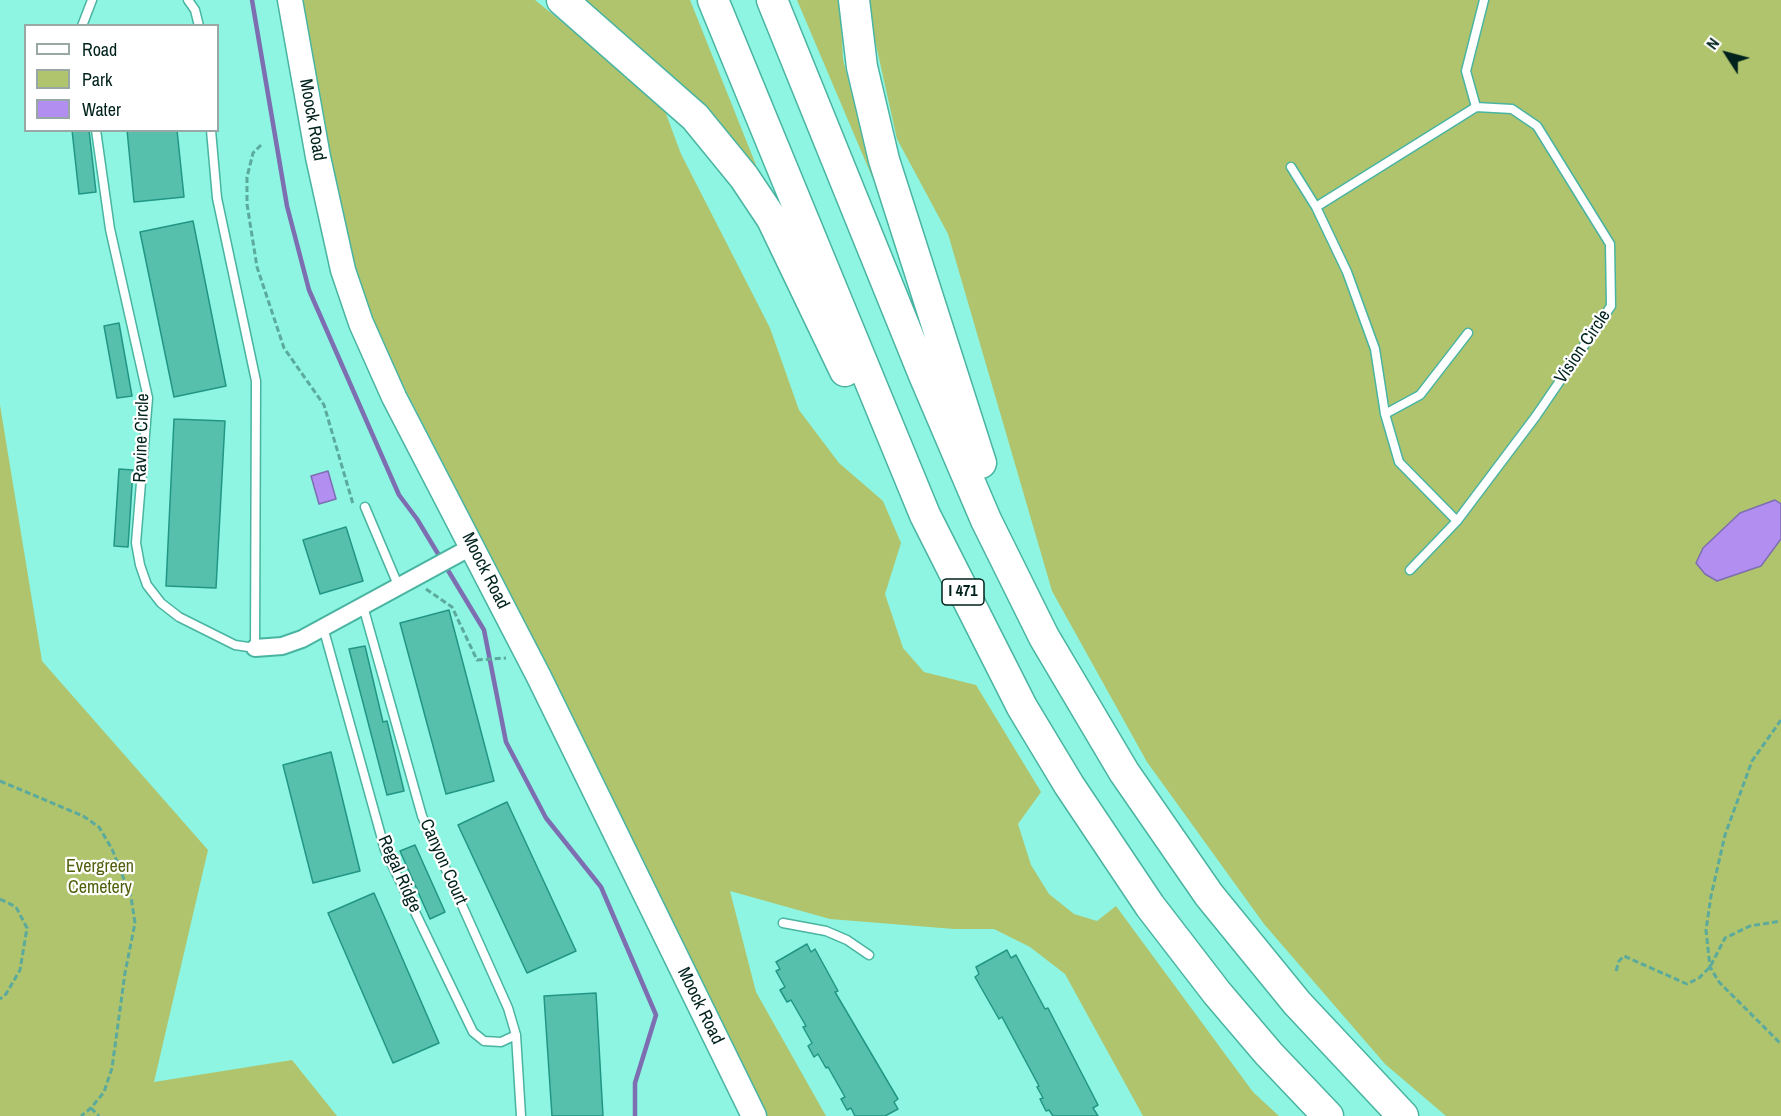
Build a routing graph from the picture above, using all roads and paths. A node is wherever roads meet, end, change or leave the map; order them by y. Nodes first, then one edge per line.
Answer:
1 (92, 0) edge
2 (188, 0) edge
3 (290, 0) edge
4 (562, 0) edge
5 (713, 0) edge
6 (772, 0) edge
7 (854, 0) edge
8 (1484, 0) edge
9 (83, 24) edge
10 (198, 24) edge
11 (1476, 107) junction
12 (96, 132) edge
13 (211, 132) edge
14 (261, 145) dead end
15 (1291, 167) dead end
16 (1316, 207) junction
17 (1468, 333) dead end
18 (1385, 414) junction
19 (897, 448) junction
20 (365, 507) joint
21 (986, 520) junction
22 (1457, 521) junction
23 (464, 551) junction
24 (1410, 570) dead end
25 (398, 585) junction
26 (363, 606) junction
27 (324, 627) junction
28 (255, 648) junction
29 (503, 658) dead end
30 (1781, 720) edge
31 (0, 780) edge
32 (0, 899) edge
33 (1781, 921) edge
34 (783, 923) dead end
35 (868, 955) dead end
36 (1710, 967) junction
37 (1616, 971) dead end
38 (0, 999) edge
39 (516, 1035) junction
40 (1781, 1044) edge
41 (92, 1108) junction
42 (81, 1116) edge
43 (99, 1116) edge
44 (521, 1116) edge
45 (754, 1116) edge
46 (1328, 1116) edge
47 (1403, 1116) edge

1 - 9 lane
2 - 10 lane
3 - 23 main road, Moock Road
4 - 19 highway
5 - 19 highway, I 471
6 - 21 highway
7 - 21 highway
8 - 11 lane
11 - 16 lane
11 - 22 lane, Vision Circle
12 - 28 lane, Ravine Circle
13 - 28 lane
14 - 20 path
15 - 16 lane
16 - 18 lane
17 - 18 lane
18 - 22 lane
19 - 46 highway, I 471
20 - 25 lane
21 - 47 highway
22 - 24 lane, Vision Circle
23 - 25 street, Ravine Circle
23 - 45 main road, Moock Road
25 - 26 street, Ravine Circle
25 - 29 path
26 - 27 street, Ravine Circle
26 - 39 lane, Canyon Court
27 - 28 street, Ravine Circle
27 - 39 lane, Regal Ridge
30 - 36 path
31 - 41 path
32 - 38 path
33 - 36 path
34 - 35 lane
36 - 37 path
36 - 40 path
39 - 44 lane, Canyon Court
41 - 42 path
41 - 43 path

